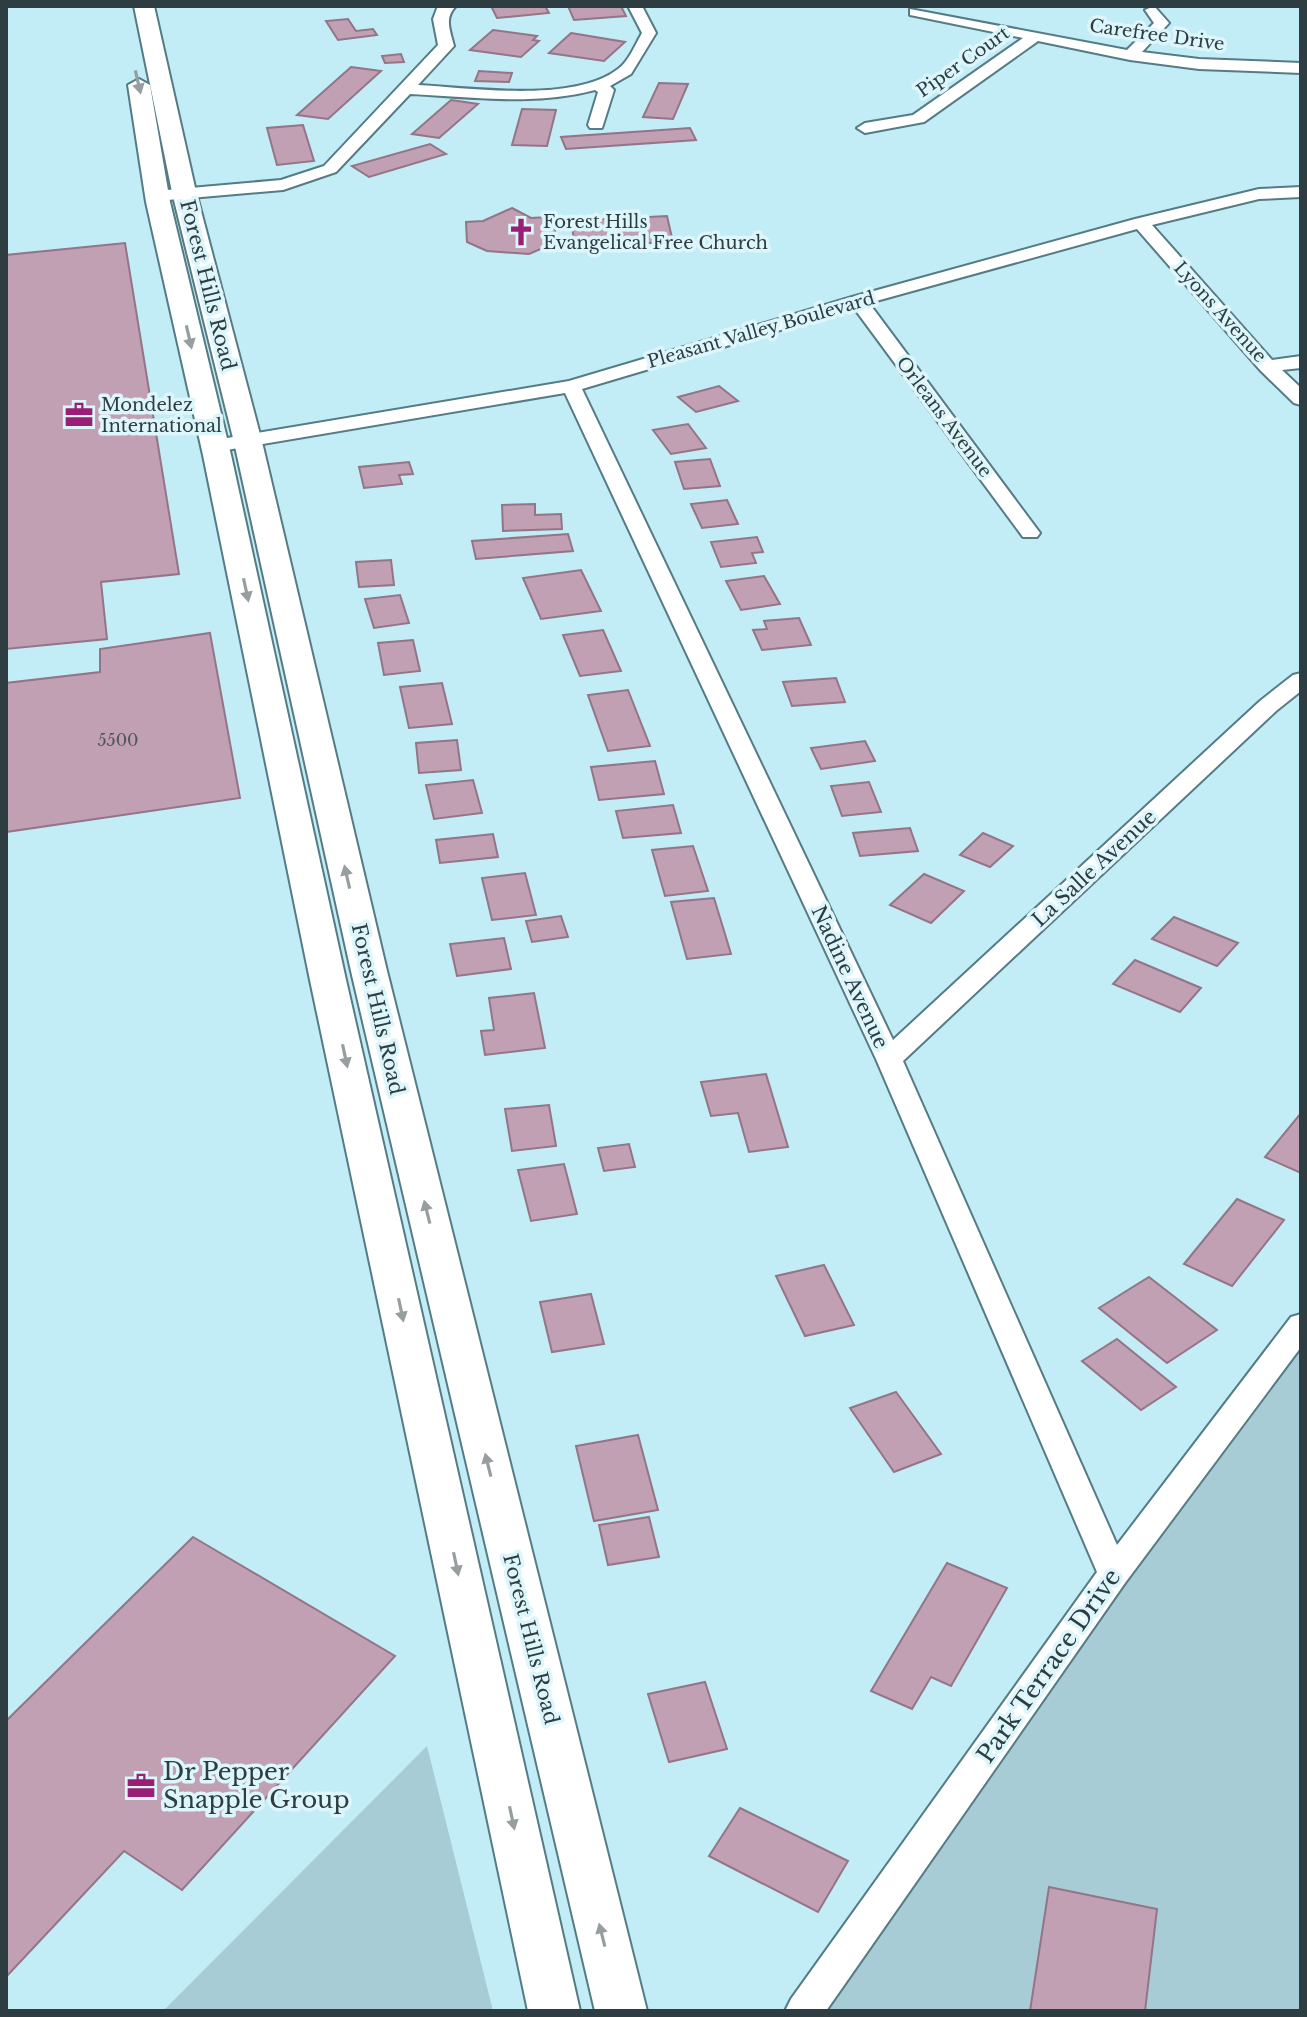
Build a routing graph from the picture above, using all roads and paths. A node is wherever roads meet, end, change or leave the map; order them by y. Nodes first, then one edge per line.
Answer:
1 (121, 6) edge
2 (144, 6) edge
3 (449, 6) edge
4 (635, 6) edge
5 (1152, 10) dead end
6 (915, 12) dead end
7 (1036, 36) junction
8 (1130, 55) junction
9 (1301, 68) edge
10 (595, 84) junction
11 (408, 89) junction
12 (596, 125) dead end
13 (865, 128) dead end
14 (1301, 192) edge
15 (170, 194) junction
16 (1141, 223) junction
17 (858, 301) junction
18 (1301, 362) edge
19 (1267, 366) junction
20 (571, 386) junction
21 (1301, 399) edge
22 (231, 444) junction
23 (1030, 533) dead end
24 (1301, 680) edge
25 (348, 976) junction
26 (889, 1059) junction
27 (1301, 1325) edge
28 (498, 1503) junction
29 (447, 1521) junction
30 (1114, 1574) junction
31 (554, 2011) edge
32 (621, 2011) edge
33 (804, 2011) edge

1 -> 15 street, Forest Hills Road
2 - 15 street, Forest Hills Road
3 - 11 street
4 - 10 street
5 - 8 street
6 - 7 street, Carefree Drive
7 - 8 street, Carefree Drive
7 - 13 street, Piper Court
8 - 9 street, Carefree Drive
10 - 11 street
10 - 12 street
11 - 15 street
14 - 16 street, Pleasant Valley Boulevard
15 - 22 street, Forest Hills Road
16 - 17 street, Pleasant Valley Boulevard
16 - 19 street, Lyons Avenue
17 - 20 street, Pleasant Valley Boulevard
17 - 23 street, Orleans Avenue
18 - 19 street
19 - 21 street, Lyons Avenue
20 - 22 street, Pleasant Valley Boulevard
20 - 26 street, Nadine Avenue
22 - 25 street, Forest Hills Road
24 - 26 street, La Salle Avenue
28 -> 25 street, Forest Hills Road
25 -> 29 street, Forest Hills Road
26 - 30 street, Nadine Avenue
27 - 30 street, Park Terrace Drive
28 - 29 street
32 -> 28 street, Forest Hills Road
29 -> 31 street, Forest Hills Road
30 - 33 street, Park Terrace Drive

